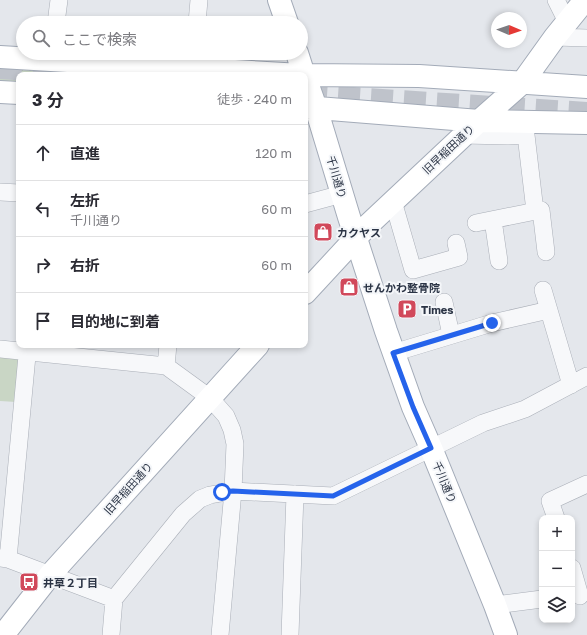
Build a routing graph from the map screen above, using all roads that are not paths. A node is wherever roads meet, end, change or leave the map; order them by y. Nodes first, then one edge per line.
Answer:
1 (59, 0) edge
2 (199, 0) edge
3 (279, 0) edge
4 (556, 0) edge
5 (585, 0) edge
6 (57, 16) edge
7 (198, 16) edge
8 (285, 16) edge
9 (561, 29) junction
10 (587, 38) edge
11 (0, 57) edge
12 (16, 57) edge
13 (195, 60) edge
14 (299, 60) edge
15 (239, 72) edge
16 (303, 72) edge
17 (308, 76) edge
18 (371, 76) junction
19 (522, 83) junction
20 (586, 88) edge
21 (0, 92) edge
22 (16, 93) edge
23 (308, 94) edge
24 (311, 108) edge
25 (371, 112) junction
26 (586, 122) edge
27 (471, 128) junction
28 (0, 192) edge
29 (16, 193) edge
30 (342, 194) junction
31 (394, 201) junction
32 (308, 203) edge
33 (535, 211) junction
34 (493, 220) junction
35 (476, 223) dead end
36 (356, 237) junction
37 (456, 243) dead end
38 (546, 252) dead end
39 (499, 261) dead end
40 (308, 290) edge
41 (543, 290) dead end
42 (444, 302) dead end
43 (549, 310) junction
44 (452, 336) junction
45 (168, 348) edge
46 (255, 348) edge
47 (0, 349) edge
48 (28, 349) edge
49 (393, 353) junction
50 (166, 366) junction
51 (587, 376) edge
52 (571, 385) junction
53 (210, 398) junction
54 (431, 448) junction
55 (587, 484) edge
56 (233, 491) junction
57 (295, 494) junction
58 (555, 515) edge
59 (4, 559) edge
60 (50, 574) junction
61 (575, 578) edge
62 (580, 596) edge
63 (114, 599) junction
64 (539, 599) edge
65 (495, 605) junction
66 (3, 635) edge
67 (111, 635) edge
68 (220, 635) edge
69 (290, 635) edge
70 (506, 635) edge

1 - 6 street
2 - 7 street
3 - 8 main road
4 - 9 street
5 - 9 main road, 旧早稲田通り
9 - 10 street
9 - 19 main road, 旧早稲田通り
11 - 12 main road
13 - 15 main road
14 - 16 main road, 千川通り
17 - 18 main road
18 - 19 main road
18 - 25 main road
19 - 20 main road
19 - 27 main road, 旧早稲田通り
21 - 22 main road
23 - 24 main road, 千川通り
24 - 25 main road
24 - 30 main road, 千川通り
25 - 27 main road
26 - 27 main road
27 - 31 main road, 旧早稲田通り
27 - 33 street
28 - 29 street
30 - 32 street
30 - 36 main road, 千川通り
31 - 36 main road, 旧早稲田通り
31 - 37 street
33 - 34 street
33 - 38 street
34 - 35 street
34 - 39 street
36 - 40 main road, 旧早稲田通り
36 - 49 main road, 千川通り
41 - 43 street
42 - 44 street
43 - 44 street
43 - 52 street
44 - 49 street
45 - 50 street
46 - 53 main road, 旧早稲田通り
47 - 48 street
48 - 50 street
48 - 59 street
49 - 54 main road, 千川通り
50 - 53 street
51 - 52 street
52 - 54 street
53 - 56 street
53 - 60 main road, 旧早稲田通り
54 - 57 street
54 - 65 main road, 千川通り
55 - 58 street
56 - 57 street
56 - 63 street
56 - 68 street
57 - 69 street
59 - 60 street
60 - 63 street
60 - 66 main road, 旧早稲田通り
61 - 62 street
63 - 67 street
64 - 65 street
65 - 70 main road, 千川通り

